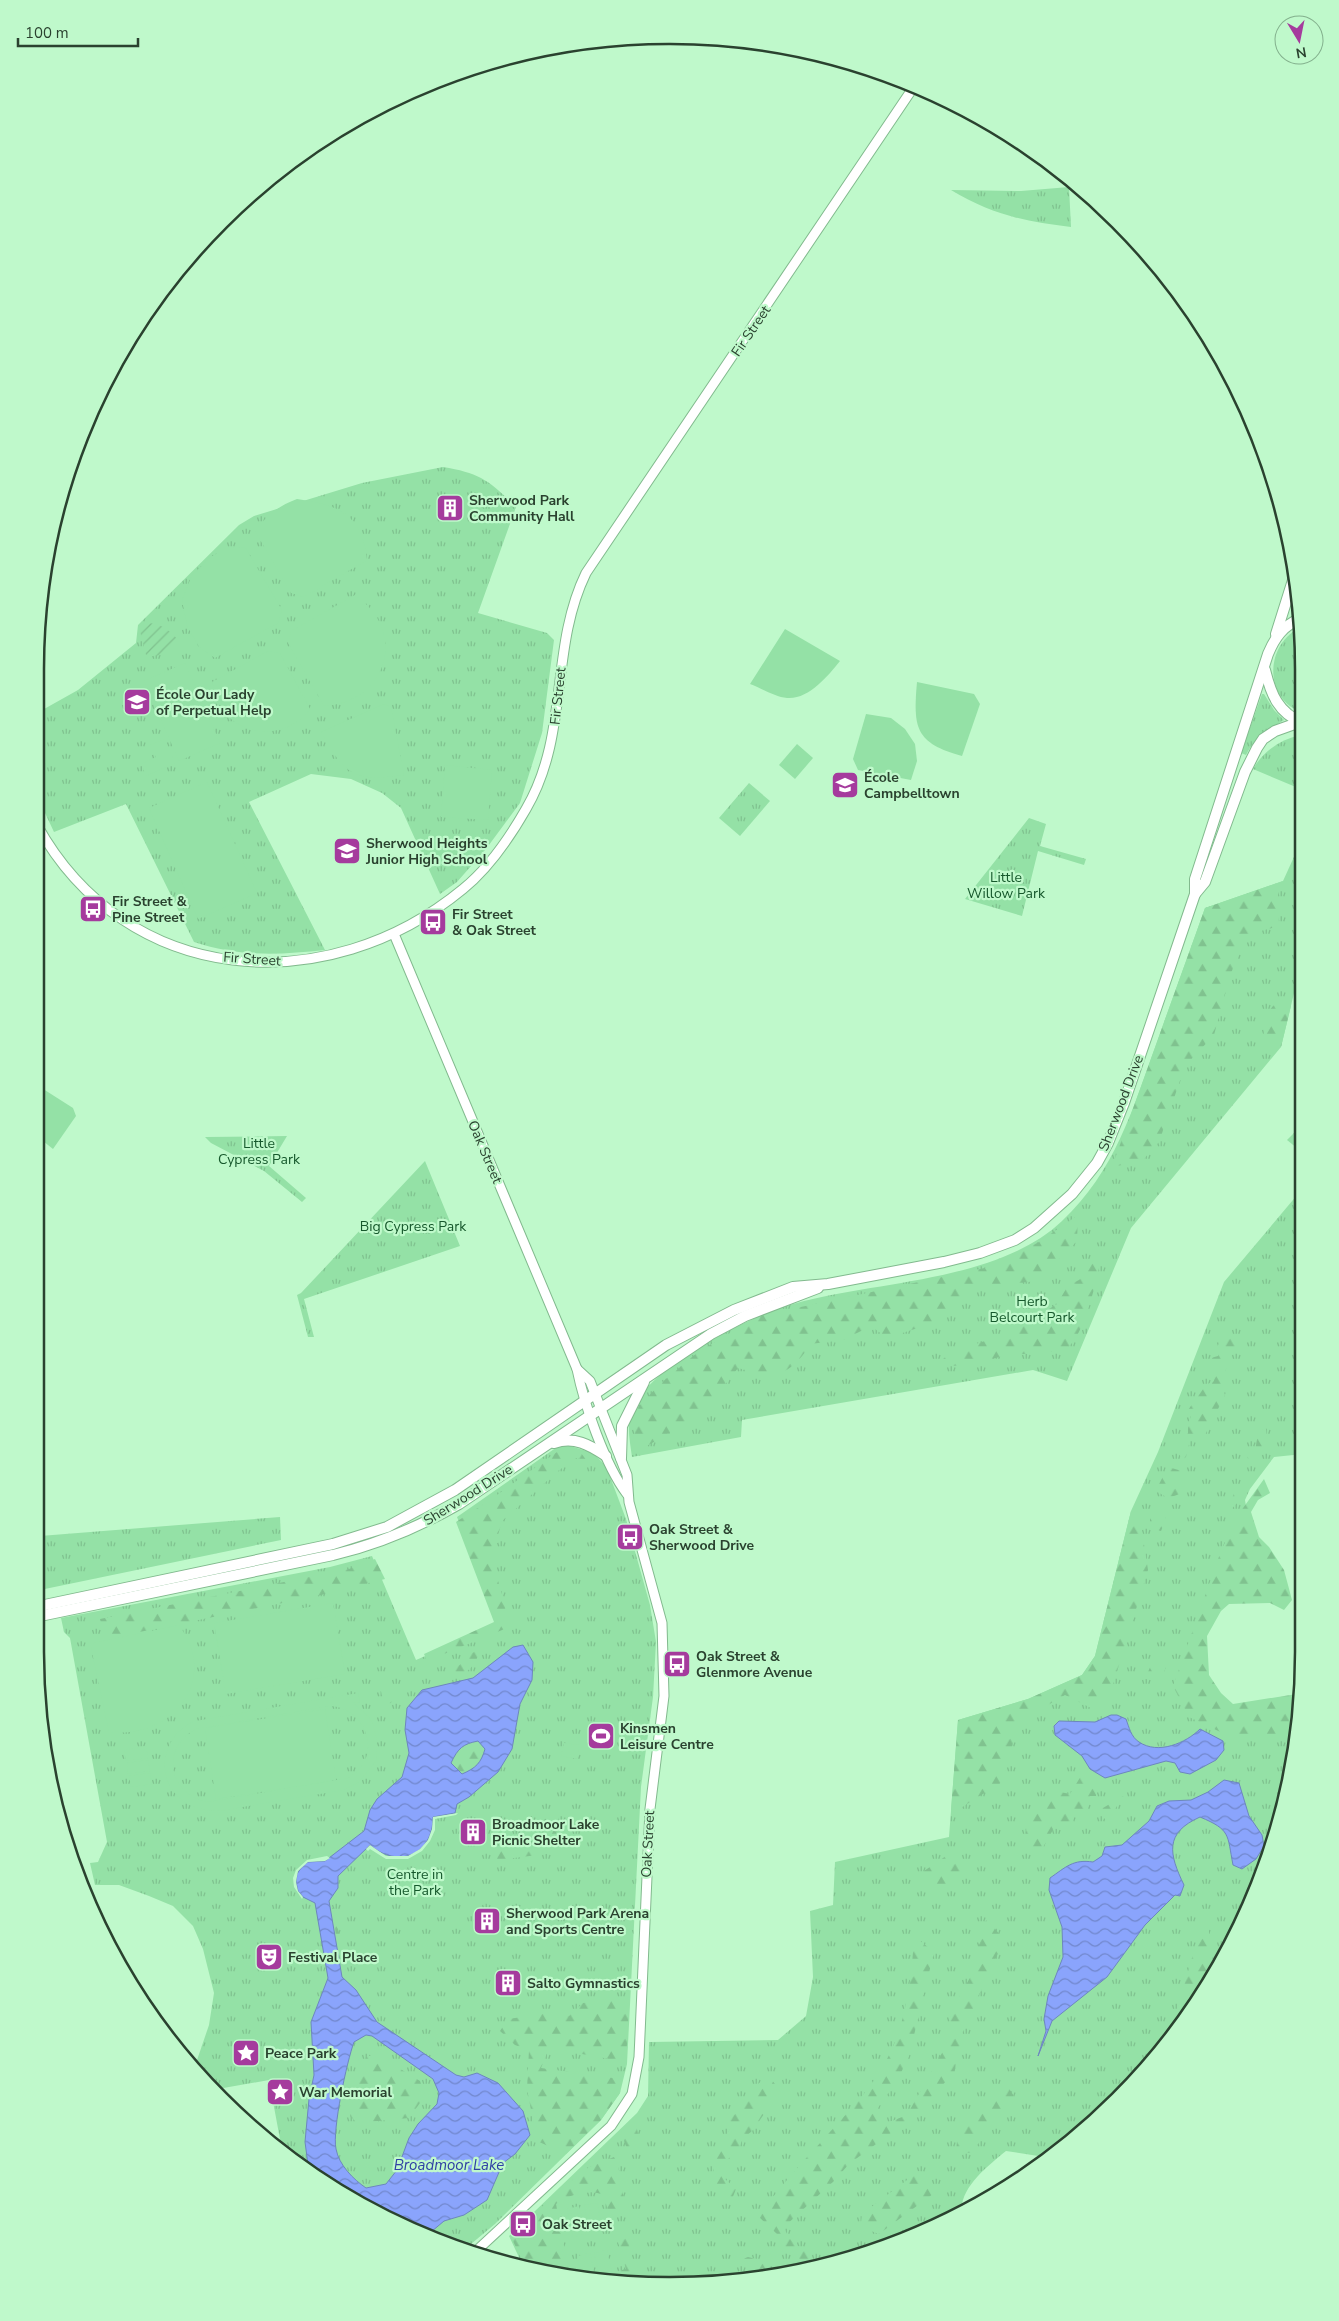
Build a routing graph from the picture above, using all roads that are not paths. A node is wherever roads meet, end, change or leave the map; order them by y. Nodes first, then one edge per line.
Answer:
1 (909, 91) edge
2 (1290, 589) edge
3 (1293, 623) edge
4 (1274, 639) junction
5 (1264, 669) junction
6 (1295, 718) edge
7 (1295, 724) edge
8 (44, 836) edge
9 (1194, 894) junction
10 (394, 934) junction
11 (828, 1284) junction
12 (578, 1369) junction
13 (647, 1377) junction
14 (594, 1394) junction
15 (585, 1401) junction
16 (600, 1409) junction
17 (591, 1415) junction
18 (546, 1445) junction
19 (606, 1456) junction
20 (621, 1458) junction
21 (627, 1494) junction
22 (44, 1605) edge
23 (44, 1615) edge
24 (480, 2248) edge

1 - 10 street, Fir Street
2 - 4 main road
3 - 4 main road
4 - 5 main road, Sherwood Drive
5 - 6 main road
5 - 9 main road, Sherwood Drive
7 - 9 main road, Sherwood Drive
8 - 10 street, Fir Street
9 - 11 main road, Sherwood Drive
10 - 12 street, Oak Street
11 - 13 main road, Sherwood Drive
11 - 14 main road, Sherwood Drive
12 - 14 street, Oak Street
12 - 15 street, Oak Street
13 - 16 main road, Sherwood Drive
13 - 20 main road
14 - 15 main road, Sherwood Drive
14 - 16 street, Oak Street
15 - 17 street, Oak Street
15 - 22 main road, Sherwood Drive
16 - 17 main road, Sherwood Drive
16 - 20 street, Oak Street
17 - 18 main road, Sherwood Drive
17 - 19 street, Oak Street
18 - 19 main road
18 - 23 main road, Sherwood Drive
19 - 21 street, Oak Street
20 - 21 street, Oak Street
21 - 24 street, Oak Street

